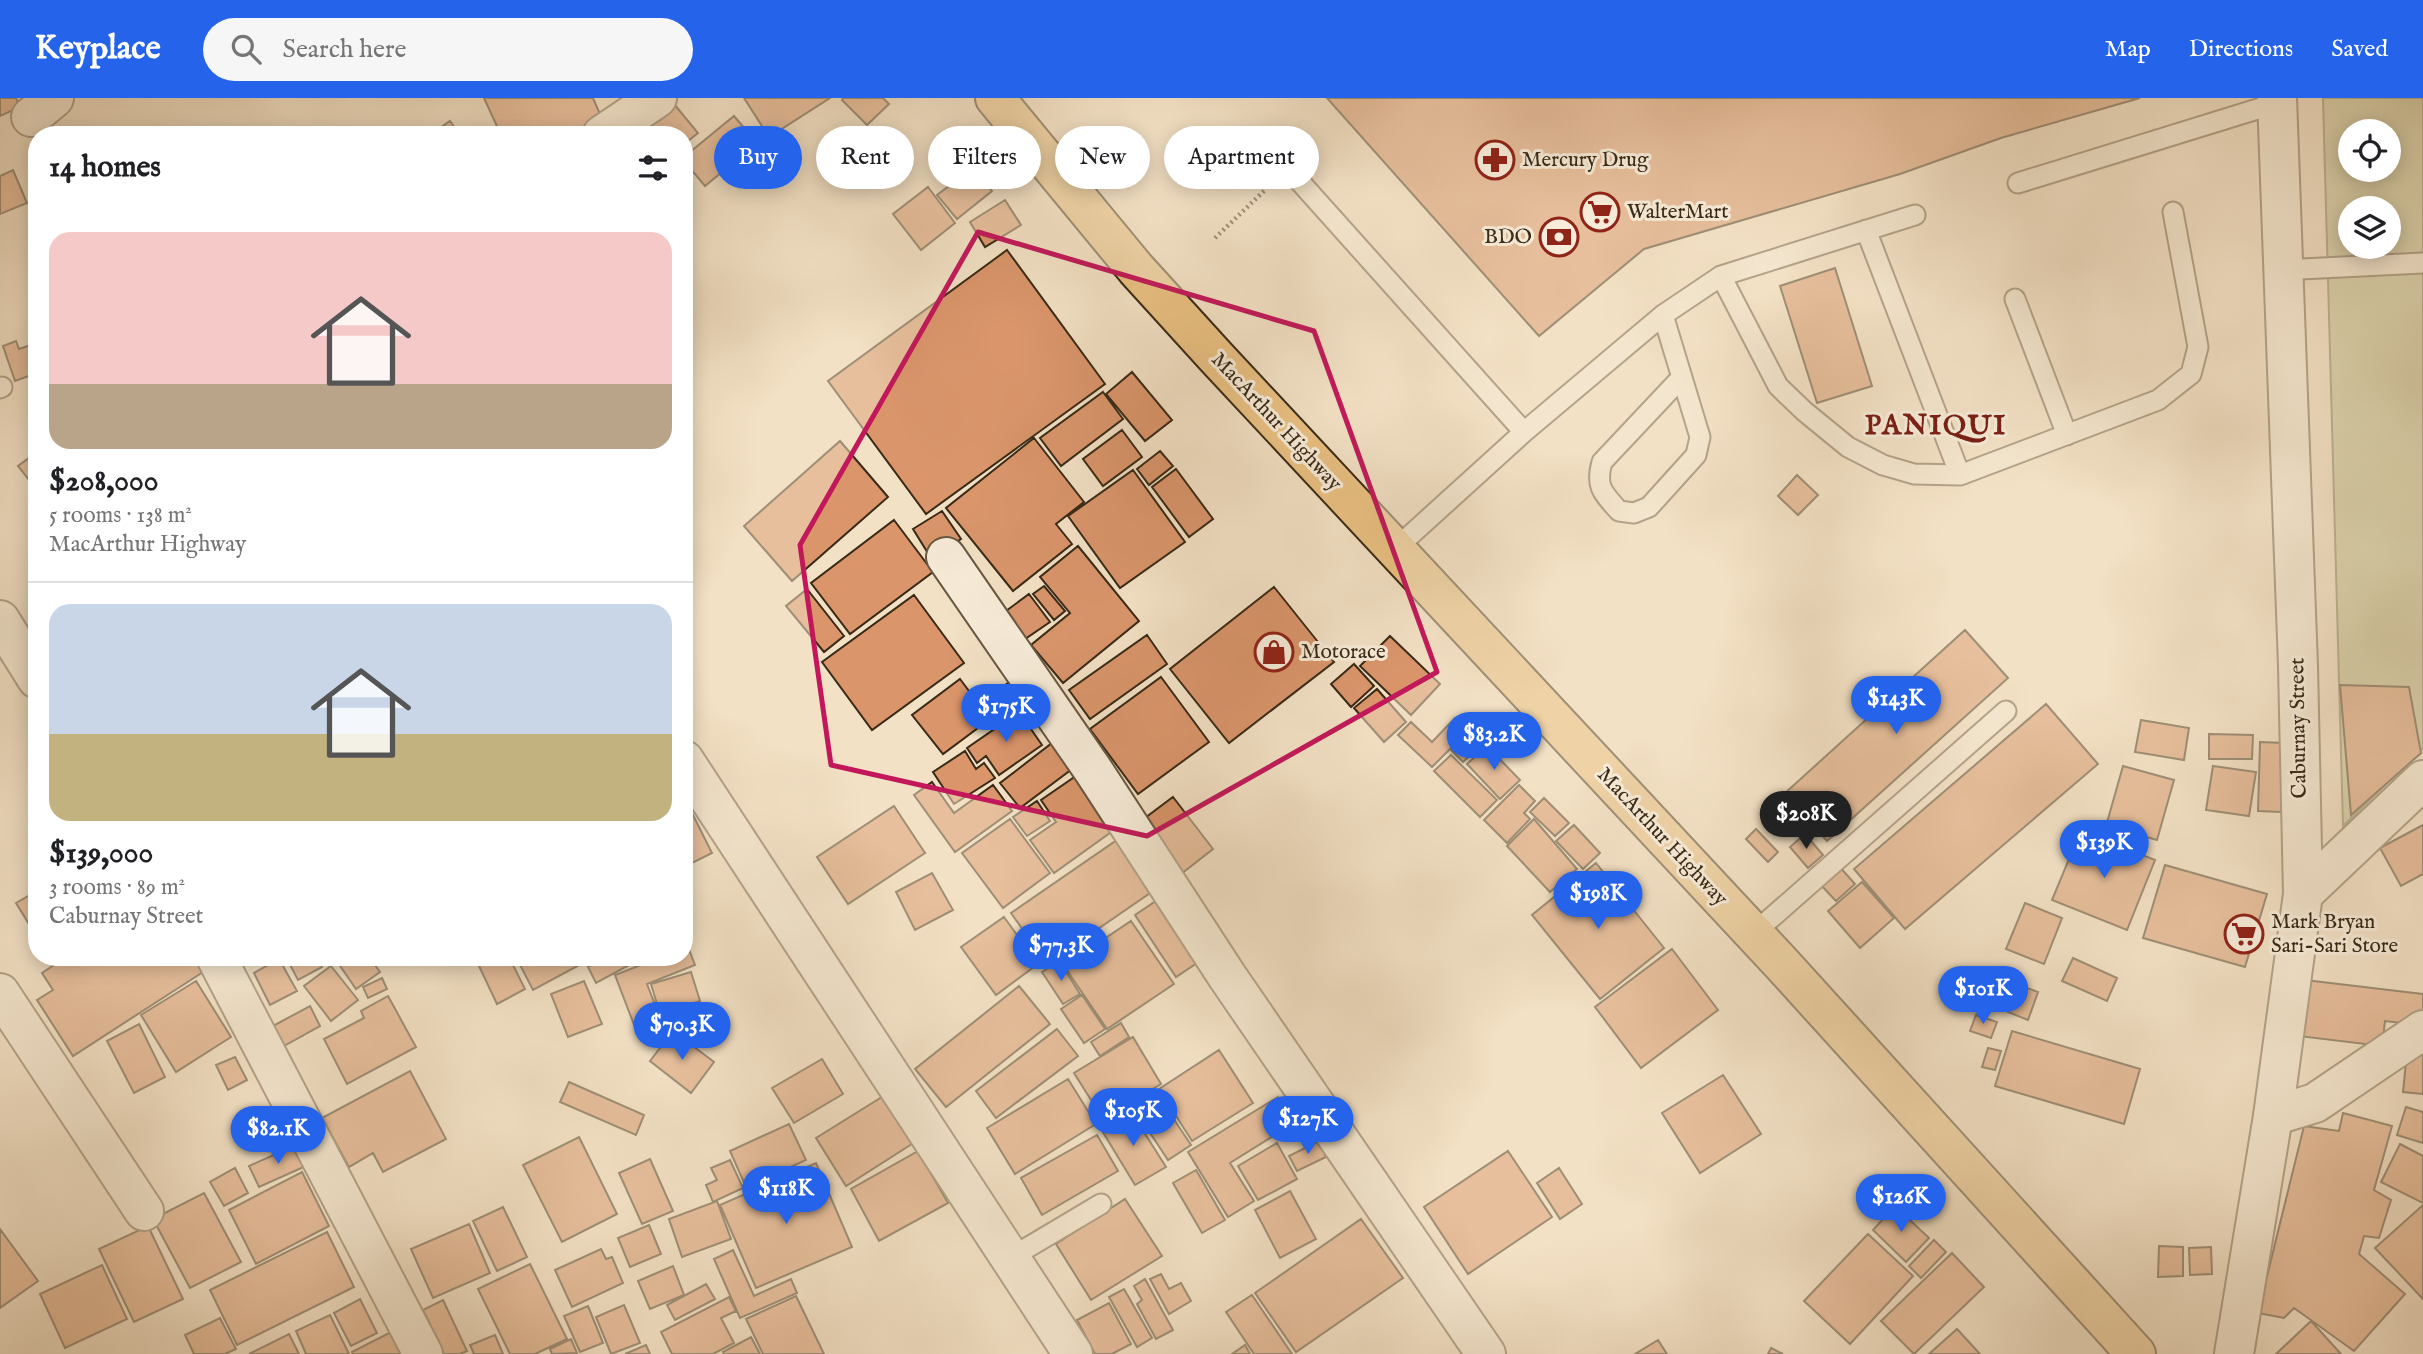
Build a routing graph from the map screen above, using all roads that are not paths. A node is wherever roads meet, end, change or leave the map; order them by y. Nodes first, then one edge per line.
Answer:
1 (656, 98) edge
2 (995, 98) edge
3 (2277, 101) edge
4 (615, 126) edge
5 (2018, 183) dead end
6 (1308, 189) edge
7 (2173, 212) dead end
8 (1915, 215) dead end
9 (1866, 230) junction
10 (2423, 263) edge
11 (2283, 270) junction
12 (1721, 276) junction
13 (2015, 299) dead end
14 (1663, 315) junction
15 (1682, 377) junction
16 (1524, 432) junction
17 (2067, 435) junction
18 (1960, 475) junction
19 (1394, 550) junction
20 (946, 556) dead end
21 (0, 620) edge
22 (28, 665) edge
23 (2006, 711) dead end
24 (693, 774) edge
25 (2423, 780) edge
26 (2303, 894) junction
27 (1753, 934) junction
28 (221, 966) edge
29 (0, 993) edge
30 (2423, 1030) edge
31 (2273, 1116) junction
32 (1101, 1204) dead end
33 (144, 1211) dead end
34 (1010, 1258) junction
35 (424, 1354) edge
36 (1073, 1354) edge
37 (1486, 1354) edge
38 (2136, 1354) edge
39 (2234, 1354) edge

1 - 4 street
2 - 19 highway, MacArthur Highway
3 - 5 lane
3 - 11 street, Caburnay Street
6 - 16 lane
7 - 17 lane
8 - 9 lane
9 - 12 lane
9 - 18 lane
10 - 11 lane
11 - 26 street, Caburnay Street
12 - 14 lane
12 - 18 lane
13 - 17 lane
14 - 15 lane
14 - 16 lane
15 - 15 lane
16 - 19 lane
17 - 18 lane
19 - 27 highway, MacArthur Highway
20 - 37 street
21 - 22 street
23 - 27 lane
24 - 34 street
25 - 26 street
26 - 31 street, Caburnay Street
27 - 38 highway, MacArthur Highway
28 - 35 street
29 - 33 street
30 - 31 street
31 - 39 street, Caburnay Street
32 - 34 lane
34 - 36 street

